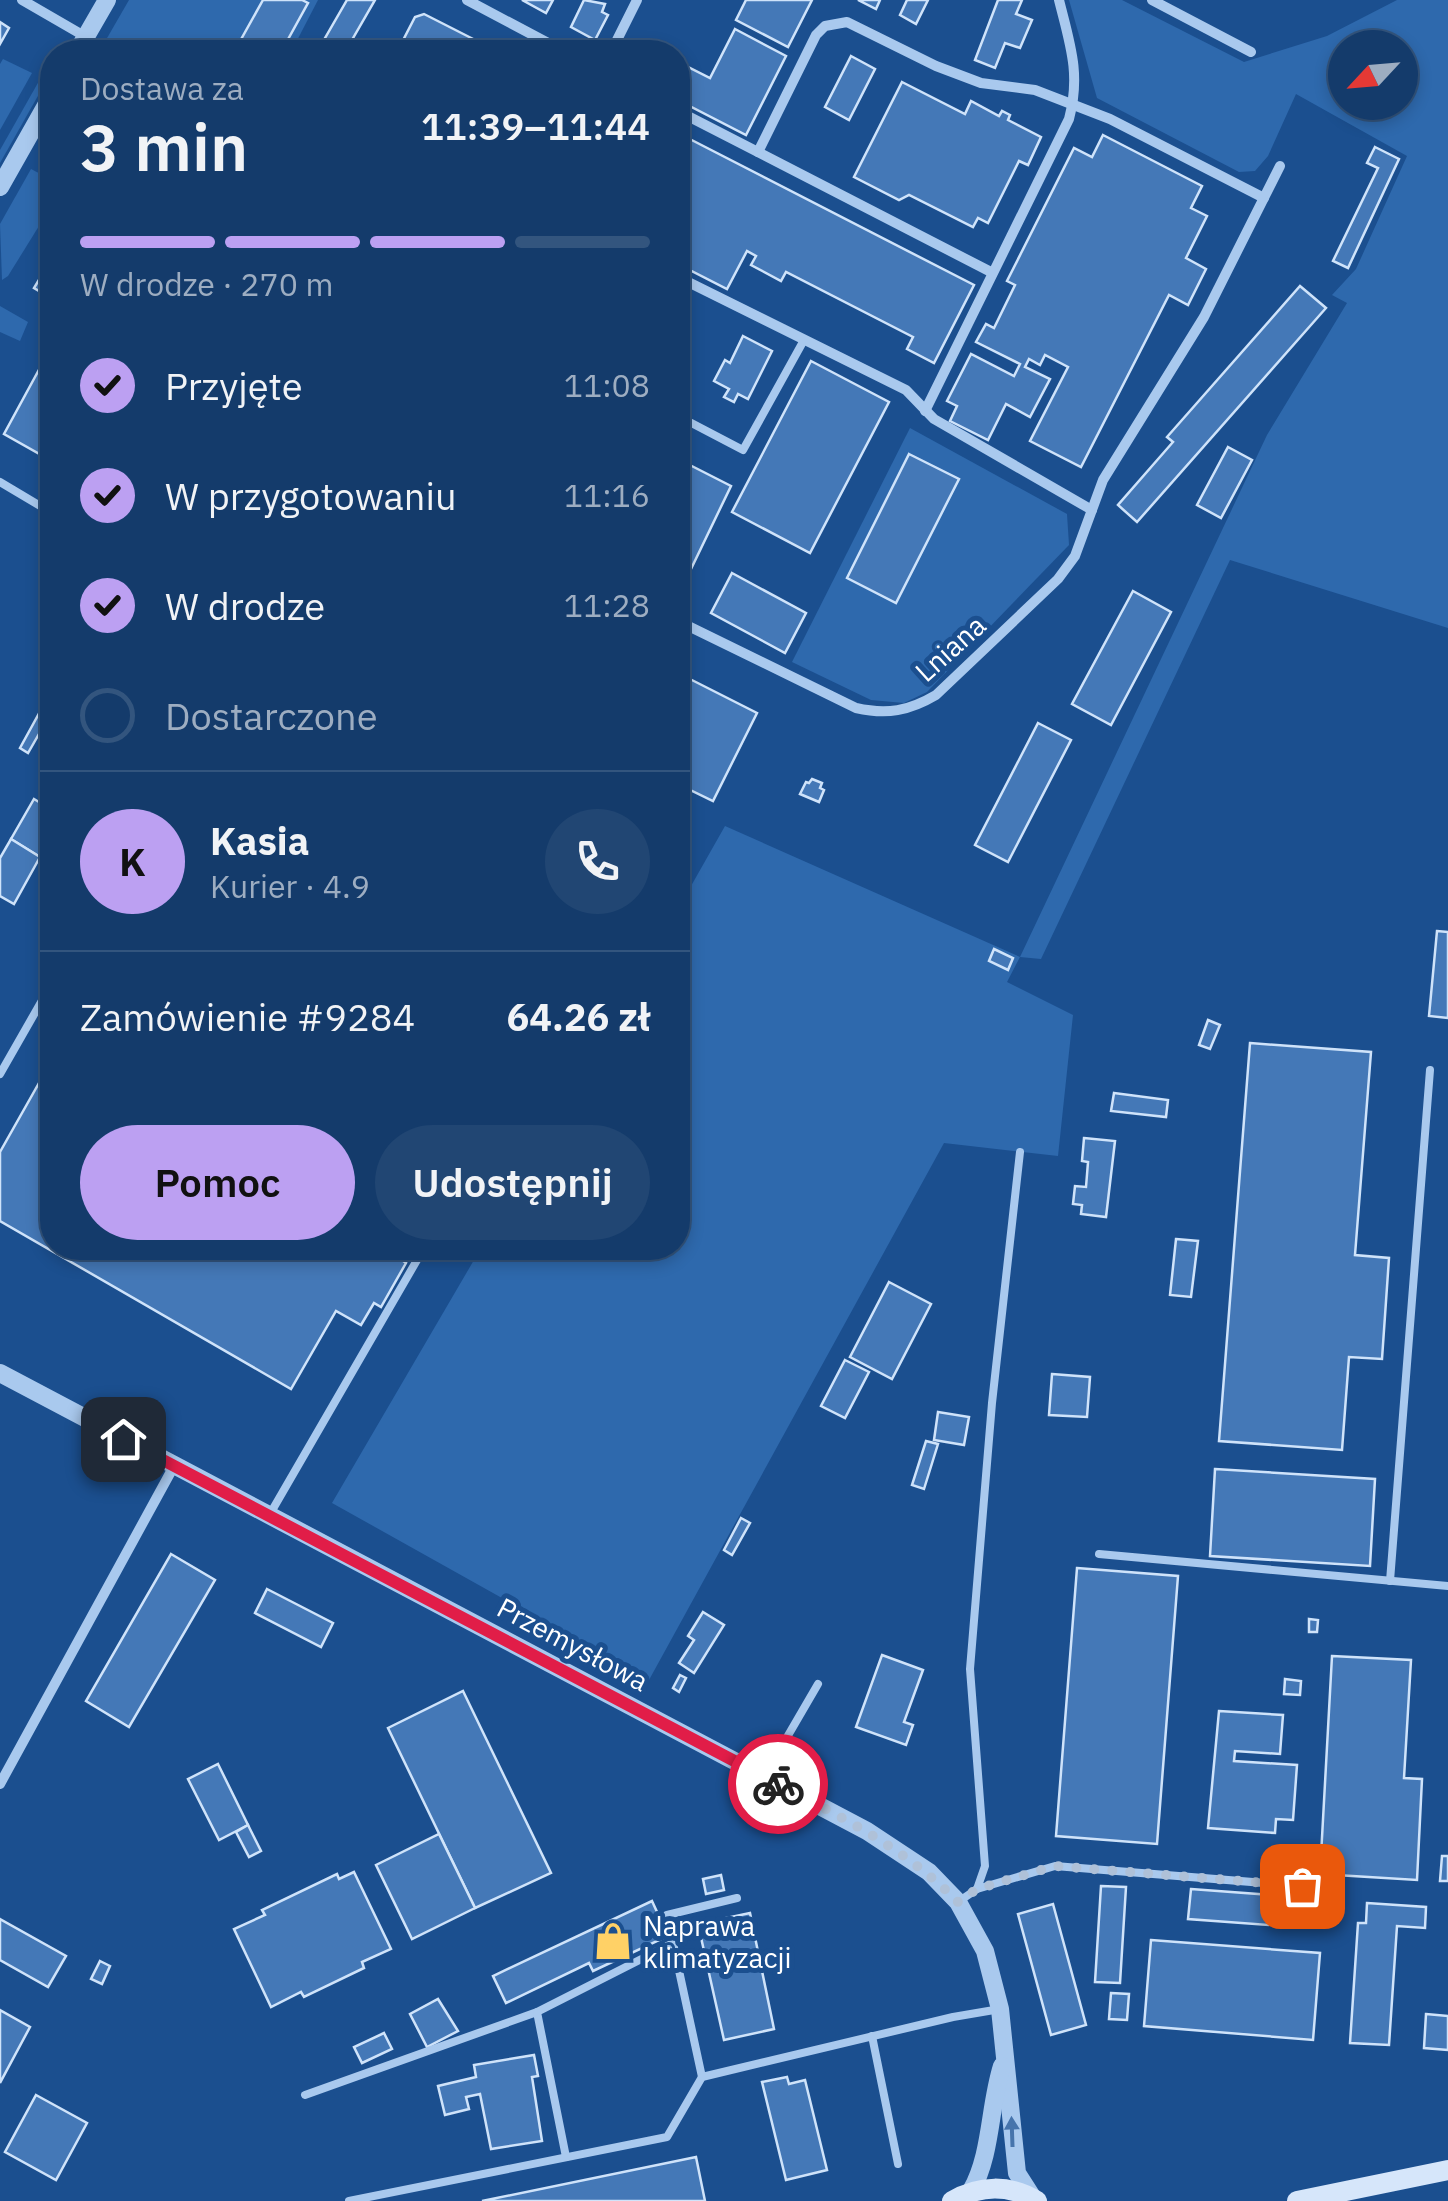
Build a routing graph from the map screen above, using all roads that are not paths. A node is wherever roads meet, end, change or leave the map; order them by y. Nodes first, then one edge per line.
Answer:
1 (22, 0) edge
2 (107, 0) edge
3 (467, 0) edge
4 (637, 0) edge
5 (1059, 0) edge
6 (1152, 0) edge
7 (75, 40) edge
8 (85, 40) edge
9 (542, 40) edge
10 (617, 40) edge
11 (1251, 52) dead end
12 (1072, 105) junction
13 (40, 117) edge
14 (690, 117) edge
15 (758, 152) junction
16 (1280, 166) dead end
17 (0, 187) edge
18 (1264, 198) junction
19 (992, 272) junction
20 (690, 284) edge
21 (804, 340) junction
22 (926, 411) junction
23 (690, 422) edge
24 (0, 482) edge
25 (40, 506) edge
26 (1092, 510) junction
27 (690, 627) edge
28 (40, 1004) edge
29 (1430, 1070) dead end
30 (0, 1074) edge
31 (1020, 1152) dead end
32 (417, 1260) edge
33 (0, 1373) edge
34 (174, 1466) junction
35 (270, 1514) junction
36 (1099, 1554) dead end
37 (1390, 1581) junction
38 (1448, 1586) edge
39 (818, 1684) dead end
40 (764, 1776) junction
41 (0, 1784) edge
42 (977, 1889) junction
43 (1338, 1889) dead end
44 (737, 1898) dead end
45 (958, 1902) junction
46 (673, 1943) junction
47 (1000, 2009) junction
48 (537, 2012) junction
49 (872, 2036) junction
50 (1004, 2061) junction
51 (702, 2077) junction
52 (305, 2095) dead end
53 (566, 2157) junction
54 (898, 2164) dead end
55 (1448, 2170) edge
56 (961, 2196) edge
57 (1035, 2199) edge
58 (348, 2201) edge
59 (1297, 2201) edge

1 - 7 street
2 - 8 street
3 - 9 street
4 - 10 street
5 - 12 street
6 - 11 street
12 - 15 street
12 - 18 street
12 - 19 street
13 - 17 street
14 - 15 street
15 - 19 street
16 - 18 street, Lniana
18 - 26 street, Lniana
19 - 22 street
20 - 21 street
21 - 22 street
21 - 23 lane
22 - 26 street
24 - 25 lane
26 - 27 street, Lniana
28 - 30 lane
29 - 37 lane
31 - 42 lane
32 - 35 lane
33 - 34 street, Przemysłowa
34 - 35 street, Przemysłowa
34 - 41 street
35 - 40 street, Przemysłowa
36 - 37 lane
37 - 38 lane
39 - 40 lane
40 - 45 street, Przemysłowa
42 - 43 lane
42 - 45 lane
44 - 46 lane
45 - 47 street, Przemysłowa
46 - 48 lane
46 - 51 lane
47 - 49 lane
47 - 50 street, Przemysłowa
48 - 52 lane
48 - 53 lane
49 - 51 lane
49 - 54 lane
50 - 56 street, Przemysłowa
57 -> 50 street, Przemysłowa
51 - 53 lane
53 - 58 lane
55 - 59 main road
56 - 57 main road

